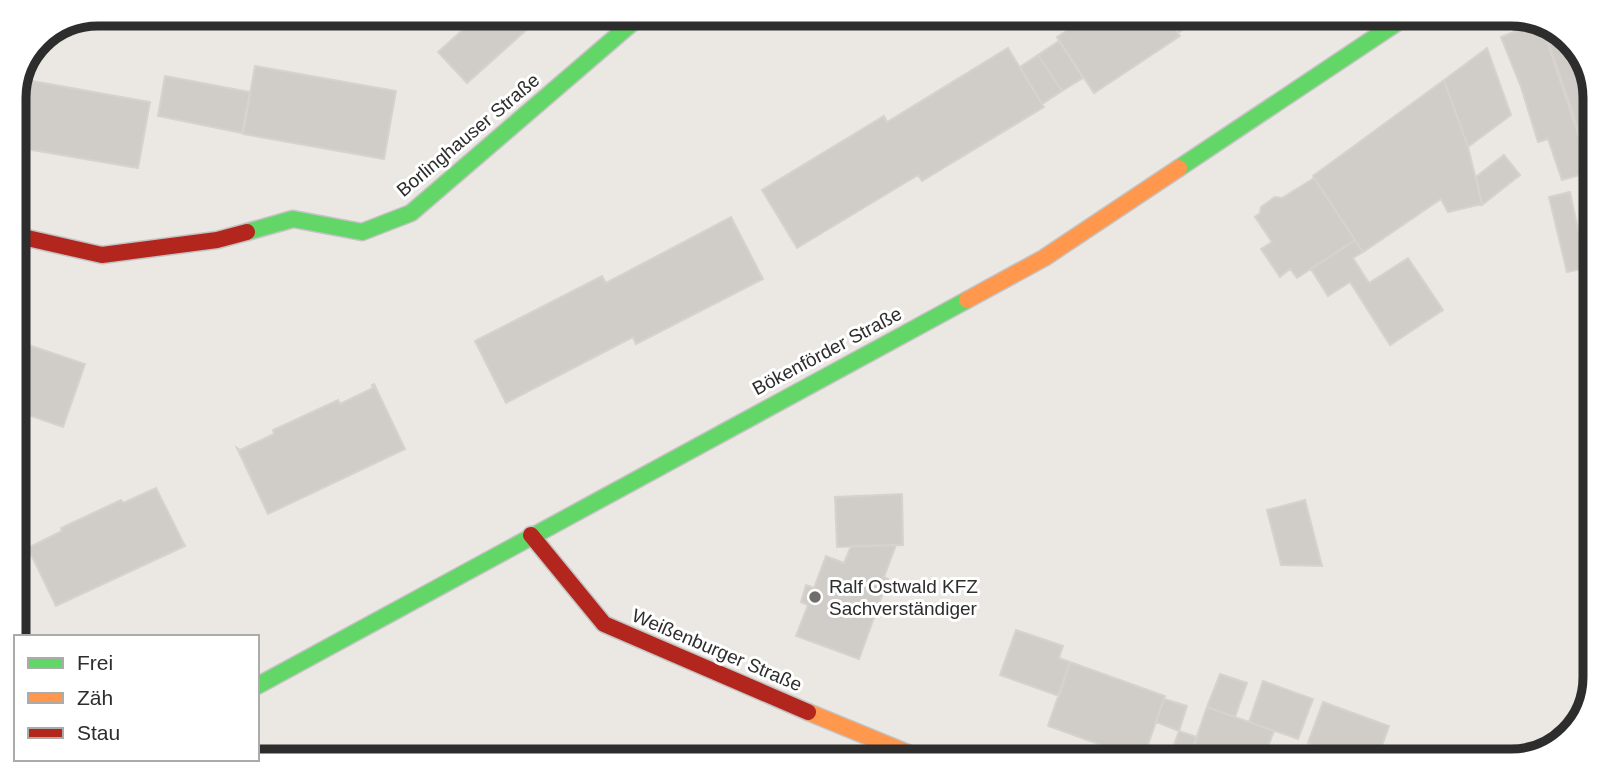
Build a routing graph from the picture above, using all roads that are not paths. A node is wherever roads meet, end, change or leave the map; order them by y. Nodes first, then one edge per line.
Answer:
1 (629, 26) edge
2 (1392, 26) edge
3 (26, 238) edge
4 (531, 535) junction
5 (259, 685) edge
6 (895, 749) edge

1 - 3 street, Borlinghauser Straße
2 - 4 street, Bökenförder Straße
4 - 5 street, Bökenförder Straße
4 - 6 street, Weißenburger Straße

